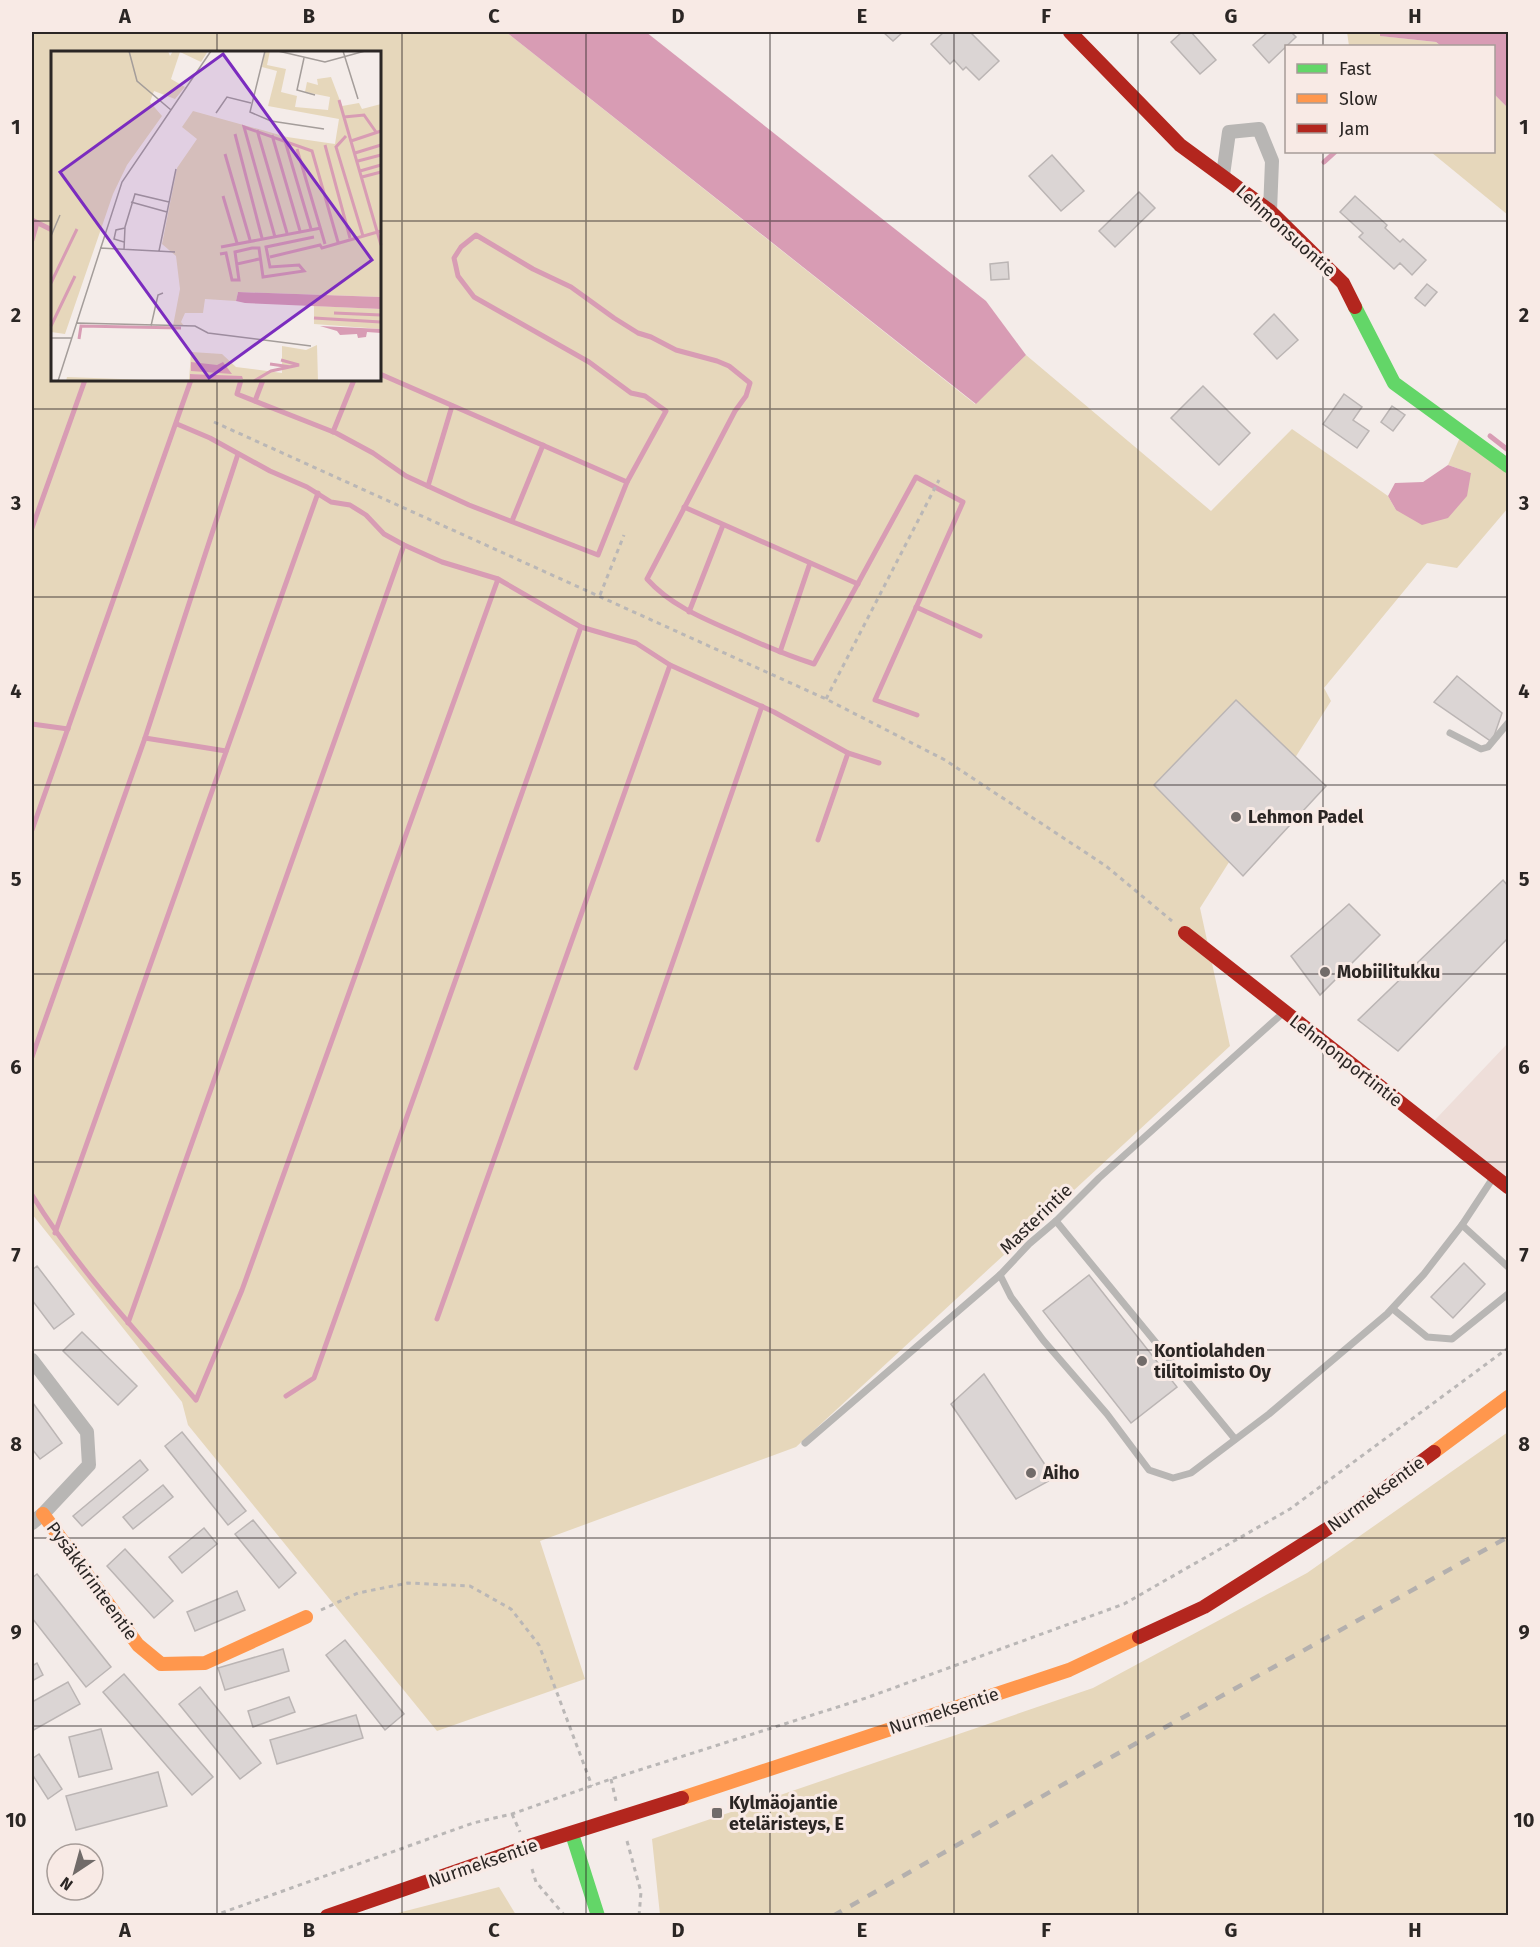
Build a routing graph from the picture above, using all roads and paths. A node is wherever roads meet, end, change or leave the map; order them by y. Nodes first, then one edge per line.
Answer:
1 (1070, 32) edge
2 (1223, 175) junction
3 (1270, 211) junction
4 (214, 422) dead end
5 (1509, 466) edge
6 (939, 480) dead end
7 (624, 535) dead end
8 (600, 595) junction
9 (826, 699) junction
10 (1509, 723) edge
11 (1450, 733) dead end
12 (1185, 933) joint
13 (1284, 1012) junction
14 (1494, 1175) junction
15 (1509, 1187) edge
16 (1056, 1221) junction
17 (1461, 1225) junction
18 (1509, 1267) edge
19 (1000, 1275) junction
20 (1509, 1294) edge
21 (1393, 1309) junction
22 (1509, 1348) edge
23 (32, 1360) edge
24 (1509, 1396) edge
25 (1234, 1439) junction
26 (805, 1443) dead end
27 (43, 1514) junction
28 (32, 1523) edge
29 (306, 1617) joint
30 (611, 1779) junction
31 (592, 1786) junction
32 (617, 1803) dead end
33 (512, 1814) junction
34 (520, 1834) dead end
35 (572, 1834) junction
36 (627, 1841) dead end
37 (532, 1869) dead end
38 (213, 1916) edge
39 (327, 1916) edge
40 (565, 1916) edge
41 (597, 1916) edge
42 (639, 1916) edge

1 - 2 street, Lehmonsuontie
2 - 3 street, Lehmonsuontie
2 - 3 street
3 - 5 street, Lehmonsuontie
4 - 8 path
6 - 9 path
7 - 8 path
8 - 9 path
9 - 12 path
10 - 11 lane
12 - 13 street, Lehmonportintie
13 - 14 street, Lehmonportintie
13 - 16 lane, Masterintie
14 - 15 street, Lehmonportintie
14 - 17 lane
16 - 19 lane, Masterintie
16 - 25 lane
17 - 18 lane
17 - 21 lane
19 - 25 lane
19 - 26 lane, Masterintie
20 - 21 lane
21 - 25 lane
22 - 30 path
23 - 27 street
24 - 35 street, Nurmeksentie
27 - 28 street
27 - 29 street, Pysäkkirinteentie
29 - 31 path
30 - 31 path
30 - 32 path
31 - 33 path
33 - 34 path
33 - 38 path
35 - 39 street, Nurmeksentie
35 - 41 street
36 - 42 path
37 - 40 path

